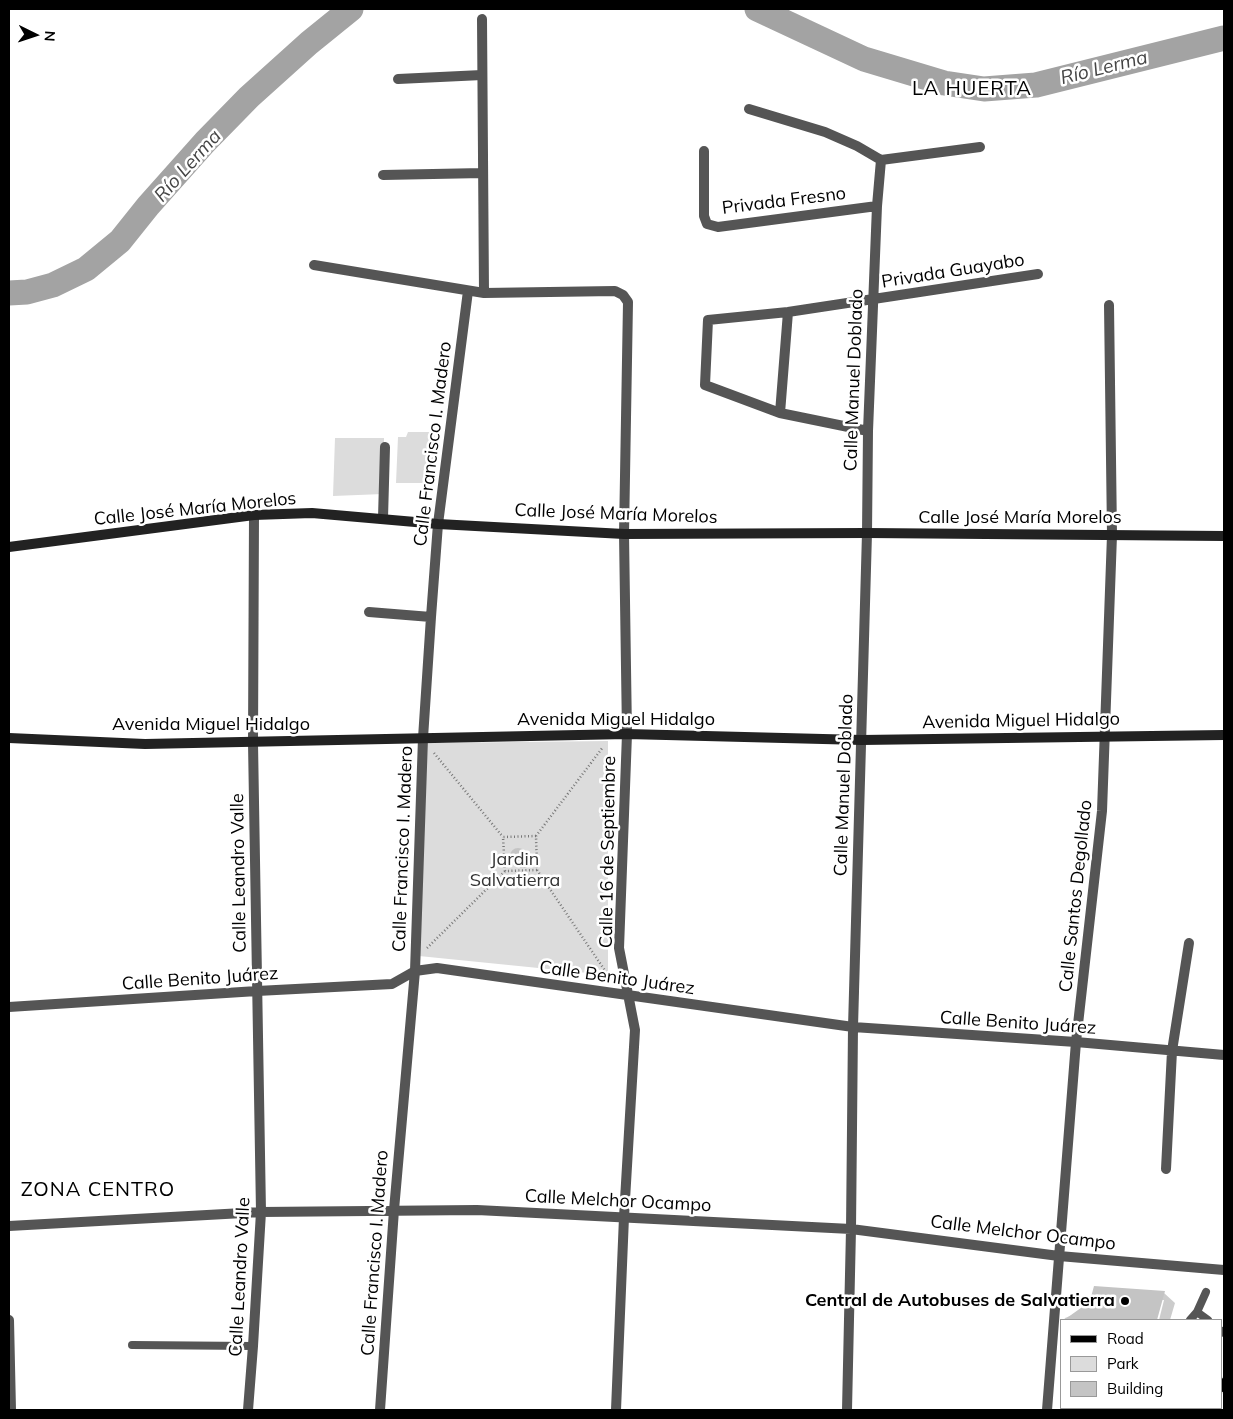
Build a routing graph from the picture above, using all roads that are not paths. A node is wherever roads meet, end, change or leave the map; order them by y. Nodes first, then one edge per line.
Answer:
1 (482, 19) dead end
2 (482, 75) junction
3 (398, 80) dead end
4 (749, 108) dead end
5 (980, 147) dead end
6 (704, 151) dead end
7 (881, 160) junction
8 (483, 173) junction
9 (383, 175) dead end
10 (877, 206) junction
11 (314, 265) dead end
12 (1038, 274) dead end
13 (468, 291) junction
14 (484, 293) junction
15 (873, 300) junction
16 (1109, 306) dead end
17 (788, 312) junction
18 (780, 414) junction
19 (868, 431) junction
20 (385, 447) dead end
21 (254, 515) junction
22 (383, 518) junction
23 (438, 524) junction
24 (867, 533) junction
25 (624, 534) junction
26 (1112, 534) junction
27 (1224, 536) edge
28 (9, 547) edge
29 (369, 612) dead end
30 (431, 617) junction
31 (627, 734) junction
32 (1224, 735) edge
33 (1105, 736) junction
34 (9, 738) edge
35 (423, 738) junction
36 (862, 740) junction
37 (253, 743) junction
38 (1189, 943) dead end
39 (415, 971) junction
40 (257, 991) junction
41 (629, 996) junction
42 (9, 1007) edge
43 (853, 1027) junction
44 (1076, 1042) junction
45 (1172, 1051) junction
46 (1224, 1055) edge
47 (1166, 1169) dead end
48 (394, 1210) junction
49 (261, 1212) junction
50 (624, 1217) junction
51 (9, 1226) edge
52 (851, 1229) junction
53 (1059, 1256) junction
54 (1224, 1270) edge
55 (1206, 1292) dead end
56 (1197, 1312) junction
57 (1191, 1319) edge
58 (1207, 1319) edge
59 (9, 1320) edge
60 (132, 1345) dead end
61 (253, 1346) junction
62 (12, 1410) edge
63 (248, 1410) edge
64 (380, 1410) edge
65 (616, 1410) edge
66 (847, 1410) edge
67 (1047, 1410) edge

1 - 2 street
2 - 3 street
2 - 8 street
4 - 7 street
5 - 7 street
6 - 10 street, Privada Fresno
7 - 10 street, Calle Manuel Doblado
8 - 9 street
8 - 14 street
10 - 15 street, Calle Manuel Doblado
11 - 13 street
12 - 15 street, Privada Guayabo
13 - 14 street
13 - 23 street, Calle Francisco I. Madero
14 - 25 street, Calle 16 de Septiembre
15 - 17 street, Privada Guayabo
15 - 19 street, Calle Manuel Doblado
16 - 26 street, Calle Santos Degollado
17 - 18 street
17 - 18 street, Privada Guayabo
18 - 19 street
19 - 24 street, Calle Manuel Doblado
20 - 22 street
21 - 22 street, Calle José María Morelos
21 - 28 street, Calle José María Morelos
21 - 37 street, Calle Leandro Valle
22 - 23 street, Calle José María Morelos
23 - 25 street, Calle José María Morelos
23 - 30 street, Calle Francisco I. Madero
24 - 25 street, Calle José María Morelos
24 - 26 street, Calle José María Morelos
24 - 36 street, Calle Manuel Doblado
25 - 31 street, Calle 16 de Septiembre
26 - 27 street, Calle José María Morelos
26 - 33 street, Calle Santos Degollado
29 - 30 street
30 - 35 street, Calle Francisco I. Madero
31 - 35 street, Avenida Miguel Hidalgo
31 - 36 street, Avenida Miguel Hidalgo
31 - 41 street, Calle 16 de Septiembre
32 - 33 street, Avenida Miguel Hidalgo
33 - 36 street, Avenida Miguel Hidalgo
33 - 44 street, Calle Santos Degollado
34 - 37 street, Avenida Miguel Hidalgo
35 - 37 street, Avenida Miguel Hidalgo
35 - 39 street, Calle Francisco I. Madero
36 - 43 street, Calle Manuel Doblado
37 - 40 street, Calle Leandro Valle
38 - 45 street
39 - 40 street, Calle Benito Juárez
39 - 41 street, Calle Benito Juárez
39 - 48 street, Calle Francisco I. Madero
40 - 42 street, Calle Benito Juárez
40 - 49 street, Calle Leandro Valle
41 - 43 street, Calle Benito Juárez
41 - 50 street, Calle 16 de Septiembre
43 - 44 street, Calle Benito Juárez
43 - 52 street, Calle Manuel Doblado
44 - 45 street, Calle Benito Juárez
44 - 53 street, Calle Santos Degollado
45 - 46 street, Calle Benito Juárez
45 - 47 street
48 - 49 street, Calle Melchor Ocampo
48 - 50 street, Calle Melchor Ocampo
48 - 64 street, Calle Francisco I. Madero
49 - 51 street, Calle Melchor Ocampo
49 - 61 street, Calle Leandro Valle
50 - 52 street, Calle Melchor Ocampo
50 - 65 street, Calle 16 de Septiembre
52 - 53 street, Calle Melchor Ocampo
52 - 66 street, Calle Manuel Doblado
53 - 54 street, Calle Melchor Ocampo
53 - 67 street, Calle Santos Degollado
55 - 56 lane
56 - 57 lane
56 - 58 lane
59 - 62 street
60 - 61 lane
61 - 63 street, Calle Leandro Valle

